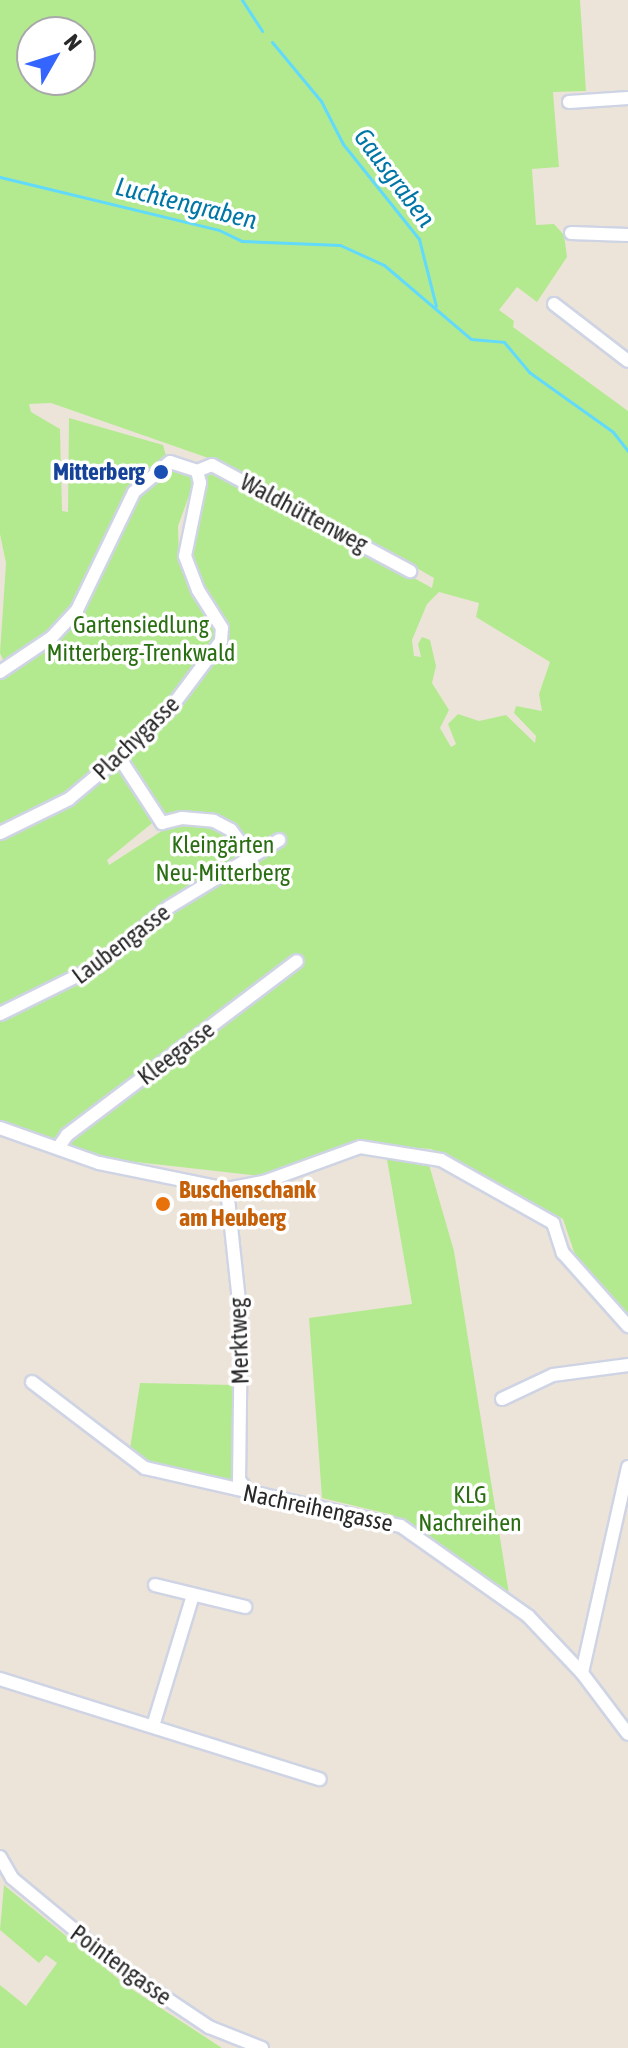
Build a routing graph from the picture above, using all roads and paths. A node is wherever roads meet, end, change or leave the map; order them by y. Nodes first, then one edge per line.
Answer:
1 (628, 98) edge
2 (569, 102) dead end
3 (571, 233) dead end
4 (628, 235) edge
5 (554, 304) dead end
6 (628, 361) edge
7 (197, 471) junction
8 (410, 571) dead end
9 (0, 672) edge
10 (119, 757) junction
11 (0, 833) edge
12 (279, 840) dead end
13 (252, 858) junction
14 (297, 961) dead end
15 (0, 1014) edge
16 (0, 1128) edge
17 (58, 1148) junction
18 (227, 1189) junction
19 (628, 1326) edge
20 (628, 1365) edge
21 (32, 1382) dead end
22 (502, 1399) dead end
23 (628, 1467) edge
24 (247, 1490) junction
25 (155, 1585) dead end
26 (193, 1595) junction
27 (245, 1607) dead end
28 (582, 1673) junction
29 (0, 1679) edge
30 (153, 1726) junction
31 (628, 1734) edge
32 (320, 1779) dead end
33 (1, 1862) edge
34 (262, 2048) edge

1 - 2 street
3 - 4 street
5 - 6 street
7 - 8 street, Waldhüttenweg
7 - 9 street, Waldhüttenweg
7 - 10 street, Plachygasse
10 - 11 street, Plachygasse
10 - 13 street
12 - 13 street, Laubengasse
13 - 15 street, Laubengasse
14 - 17 street, Kleegasse
16 - 17 street
17 - 18 street
18 - 19 street
18 - 24 street, Merktweg
20 - 22 street
21 - 24 street, Nachreihengasse
23 - 28 street
24 - 28 street, Nachreihengasse
25 - 26 street
26 - 27 street
26 - 30 street
28 - 31 street, Nachreihengasse
29 - 30 street
30 - 32 street
33 - 34 street, Pointengasse

